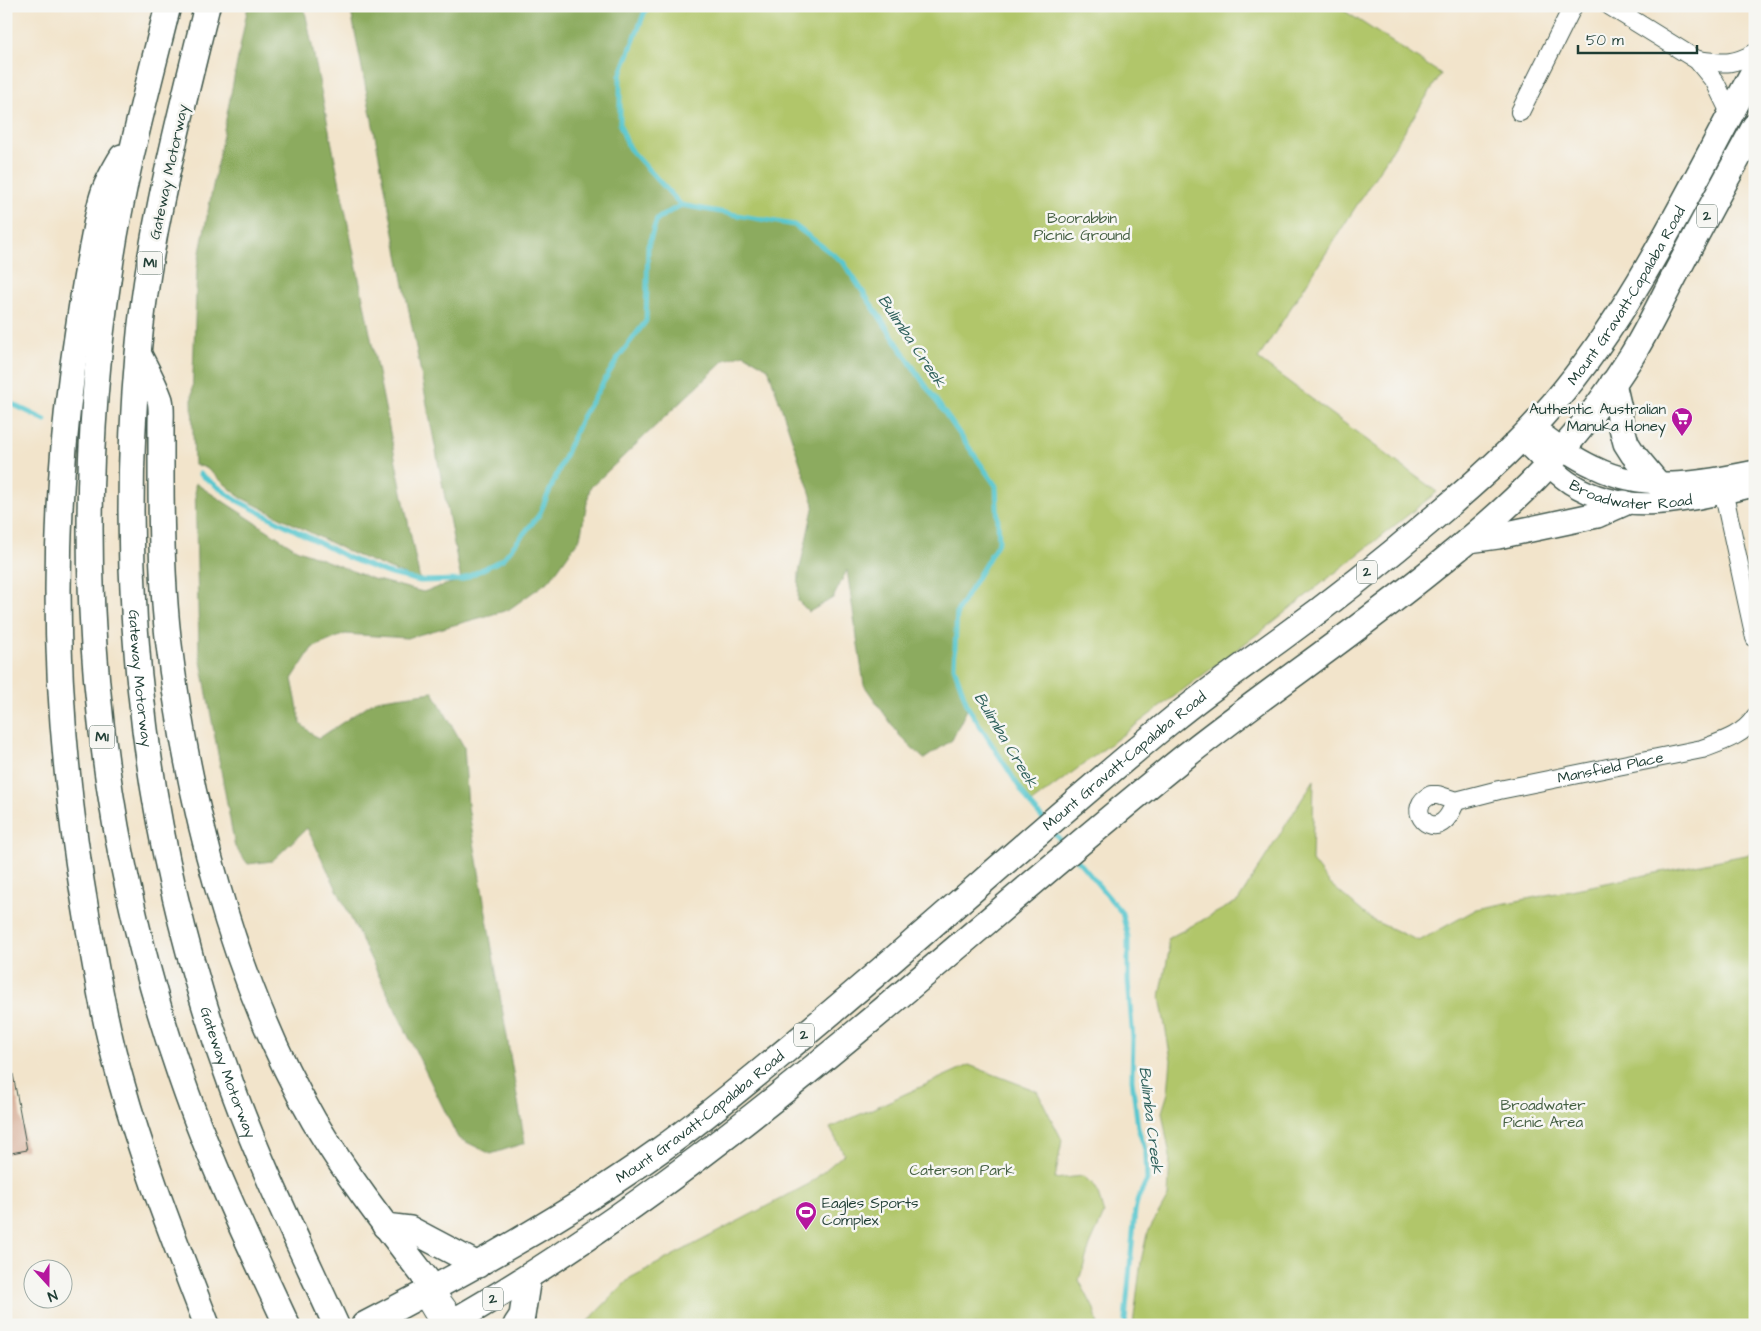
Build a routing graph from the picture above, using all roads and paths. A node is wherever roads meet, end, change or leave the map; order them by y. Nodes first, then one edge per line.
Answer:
1 (168, 6) edge
2 (207, 6) edge
3 (1573, 6) edge
4 (1610, 6) edge
5 (1755, 52) edge
6 (1698, 60) junction
7 (1755, 69) edge
8 (1520, 112) dead end
9 (1730, 113) junction
10 (137, 126) junction
11 (1755, 126) edge
12 (138, 352) junction
13 (1613, 383) junction
14 (1527, 434) junction
15 (1556, 457) junction
16 (1755, 471) edge
17 (1658, 484) junction
18 (1722, 485) junction
19 (1755, 486) edge
20 (1624, 503) junction
21 (1469, 540) junction
22 (1755, 638) edge
23 (1755, 717) edge
24 (1456, 801) dead end
25 (385, 1226) junction
26 (478, 1265) junction
27 (528, 1277) junction
28 (428, 1292) junction
29 (286, 1323) edge
30 (451, 1324) edge
31 (207, 1325) edge
32 (336, 1325) edge
33 (364, 1325) edge
34 (516, 1325) edge

1 - 10 highway, M1
2 - 12 highway, Gateway Motorway / M1
3 - 8 street
4 - 6 street
5 - 6 street
6 - 9 street
7 - 9 highway, Mount Gravatt-Capalaba Road / 2
9 - 14 highway, Mount Gravatt-Capalaba Road / 2
10 - 29 highway, M1
10 - 31 highway
11 - 13 highway, Mount Gravatt-Capalaba Road / 2
12 - 25 highway
12 - 32 highway, Gateway Motorway / M1
13 - 15 highway, Mount Gravatt-Capalaba Road / 2
13 - 17 highway
14 - 15 main road, Broadwater Road
14 - 26 highway, Mount Gravatt-Capalaba Road / 2
15 - 17 main road, Broadwater Road
15 - 20 main road, Broadwater Road
15 - 21 highway, Mount Gravatt-Capalaba Road / 2
16 - 18 main road, Broadwater Road
17 - 18 main road, Broadwater Road
18 - 19 main road, Broadwater Road
18 - 20 main road, Broadwater Road
18 - 22 street
20 - 21 highway
21 - 27 highway, Mount Gravatt-Capalaba Road / 2
23 - 24 street, Mansfield Place
25 - 26 highway
25 - 28 highway
26 - 28 highway, Mount Gravatt-Capalaba Road / 2
27 - 30 highway, Mount Gravatt-Capalaba Road / 2
27 - 34 highway
28 - 30 street
28 - 33 highway, Mount Gravatt-Capalaba Road / 2

